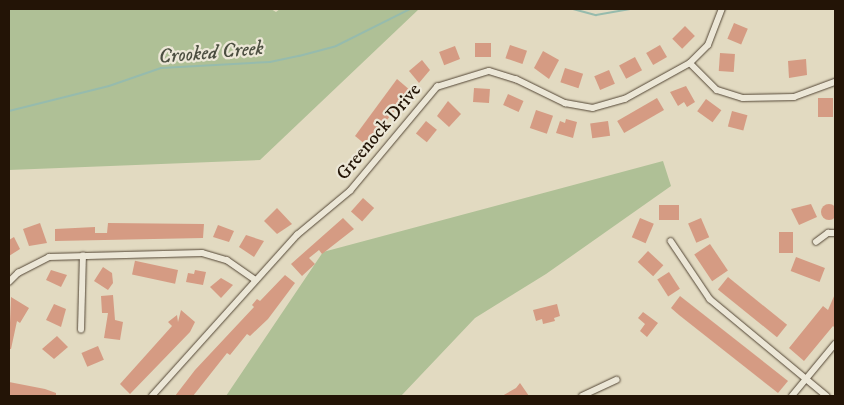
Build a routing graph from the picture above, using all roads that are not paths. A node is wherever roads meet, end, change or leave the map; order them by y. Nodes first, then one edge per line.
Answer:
1 (722, 9) edge
2 (690, 63) junction
3 (835, 82) edge
4 (835, 233) edge
5 (671, 241) dead end
6 (816, 242) dead end
7 (83, 256) junction
8 (256, 280) junction
9 (9, 282) edge
10 (81, 330) dead end
11 (835, 344) edge
12 (806, 379) junction
13 (616, 380) dead end
14 (152, 396) edge
15 (582, 396) edge
16 (792, 396) edge
17 (827, 396) edge

1 - 2 street, Greenock Drive
2 - 3 street
2 - 8 street, Greenock Drive
4 - 6 street
5 - 12 street
7 - 8 street
7 - 9 street
7 - 10 street
8 - 14 street, Greenock Drive
11 - 12 street
12 - 16 street
12 - 17 street
13 - 15 street

